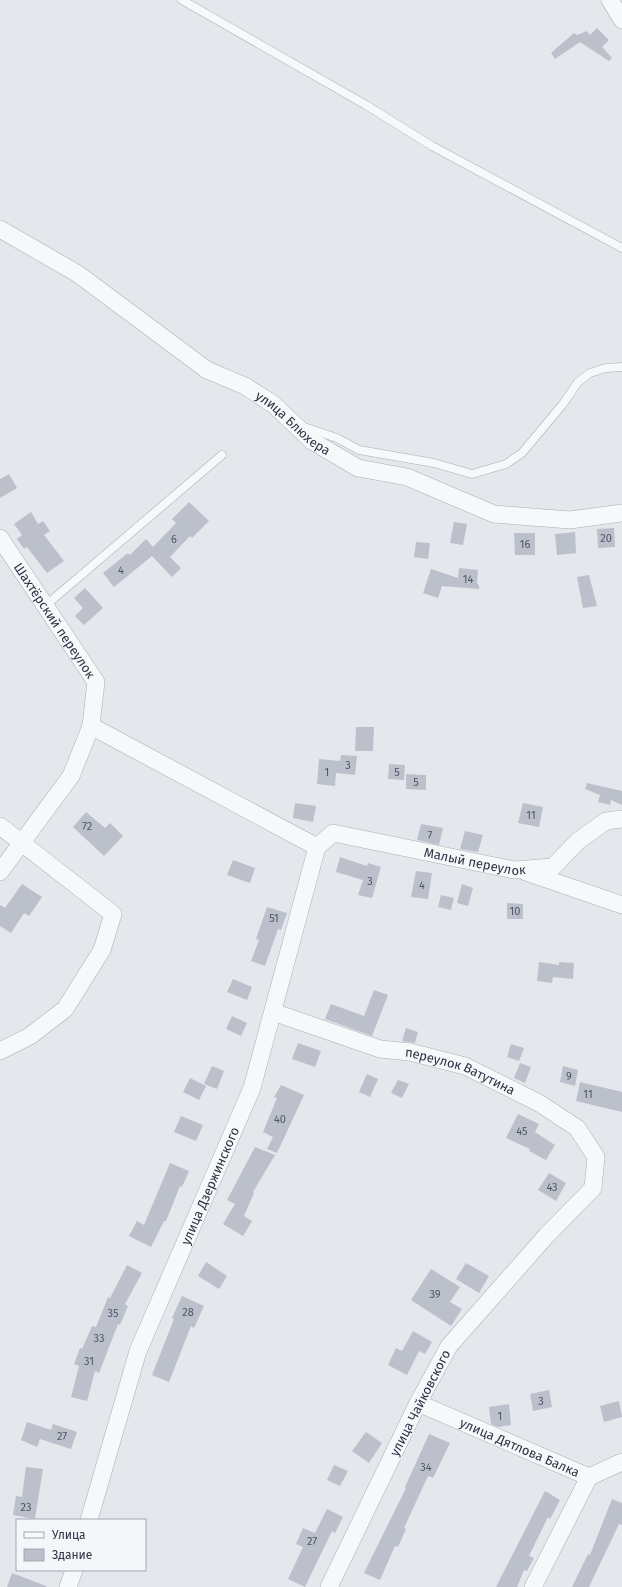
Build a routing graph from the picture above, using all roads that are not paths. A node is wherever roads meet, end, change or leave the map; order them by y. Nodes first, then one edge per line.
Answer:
1 (182, 0) edge
2 (610, 0) edge
3 (622, 20) edge
4 (0, 229) edge
5 (622, 248) edge
6 (622, 367) edge
7 (294, 423) junction
8 (222, 455) dead end
9 (622, 514) edge
10 (0, 538) edge
11 (45, 606) junction
12 (91, 726) junction
13 (622, 819) edge
14 (0, 826) edge
15 (21, 844) junction
16 (317, 847) junction
17 (518, 869) junction
18 (0, 872) edge
19 (622, 904) edge
20 (273, 1012) junction
21 (0, 1051) edge
22 (593, 1188) joint
23 (418, 1403) junction
24 (622, 1462) edge
25 (589, 1477) junction
26 (89, 1519) edge
27 (74, 1571) edge
28 (68, 1587) edge
29 (329, 1587) edge
30 (533, 1587) edge

1 - 5 lane
2 - 3 street
4 - 7 street, улица Блюхера
6 - 7 lane
7 - 9 street, улица Блюхера
8 - 11 lane
10 - 11 street, Шахтёрский переулок
11 - 12 street, Шахтёрский переулок
12 - 15 street
12 - 16 street
13 - 17 street, Малый переулок
14 - 15 street
15 - 18 street
15 - 21 street
16 - 17 street, Малый переулок
16 - 20 street, улица Дзержинского
17 - 19 street
20 - 22 street, переулок Ватутина
20 - 26 street, улица Дзержинского
22 - 23 street, улица Чайковского
23 - 25 street, улица Дятлова Балка
23 - 29 street, улица Чайковского
24 - 25 street, улица Дятлова Балка
25 - 30 street
27 - 28 street

